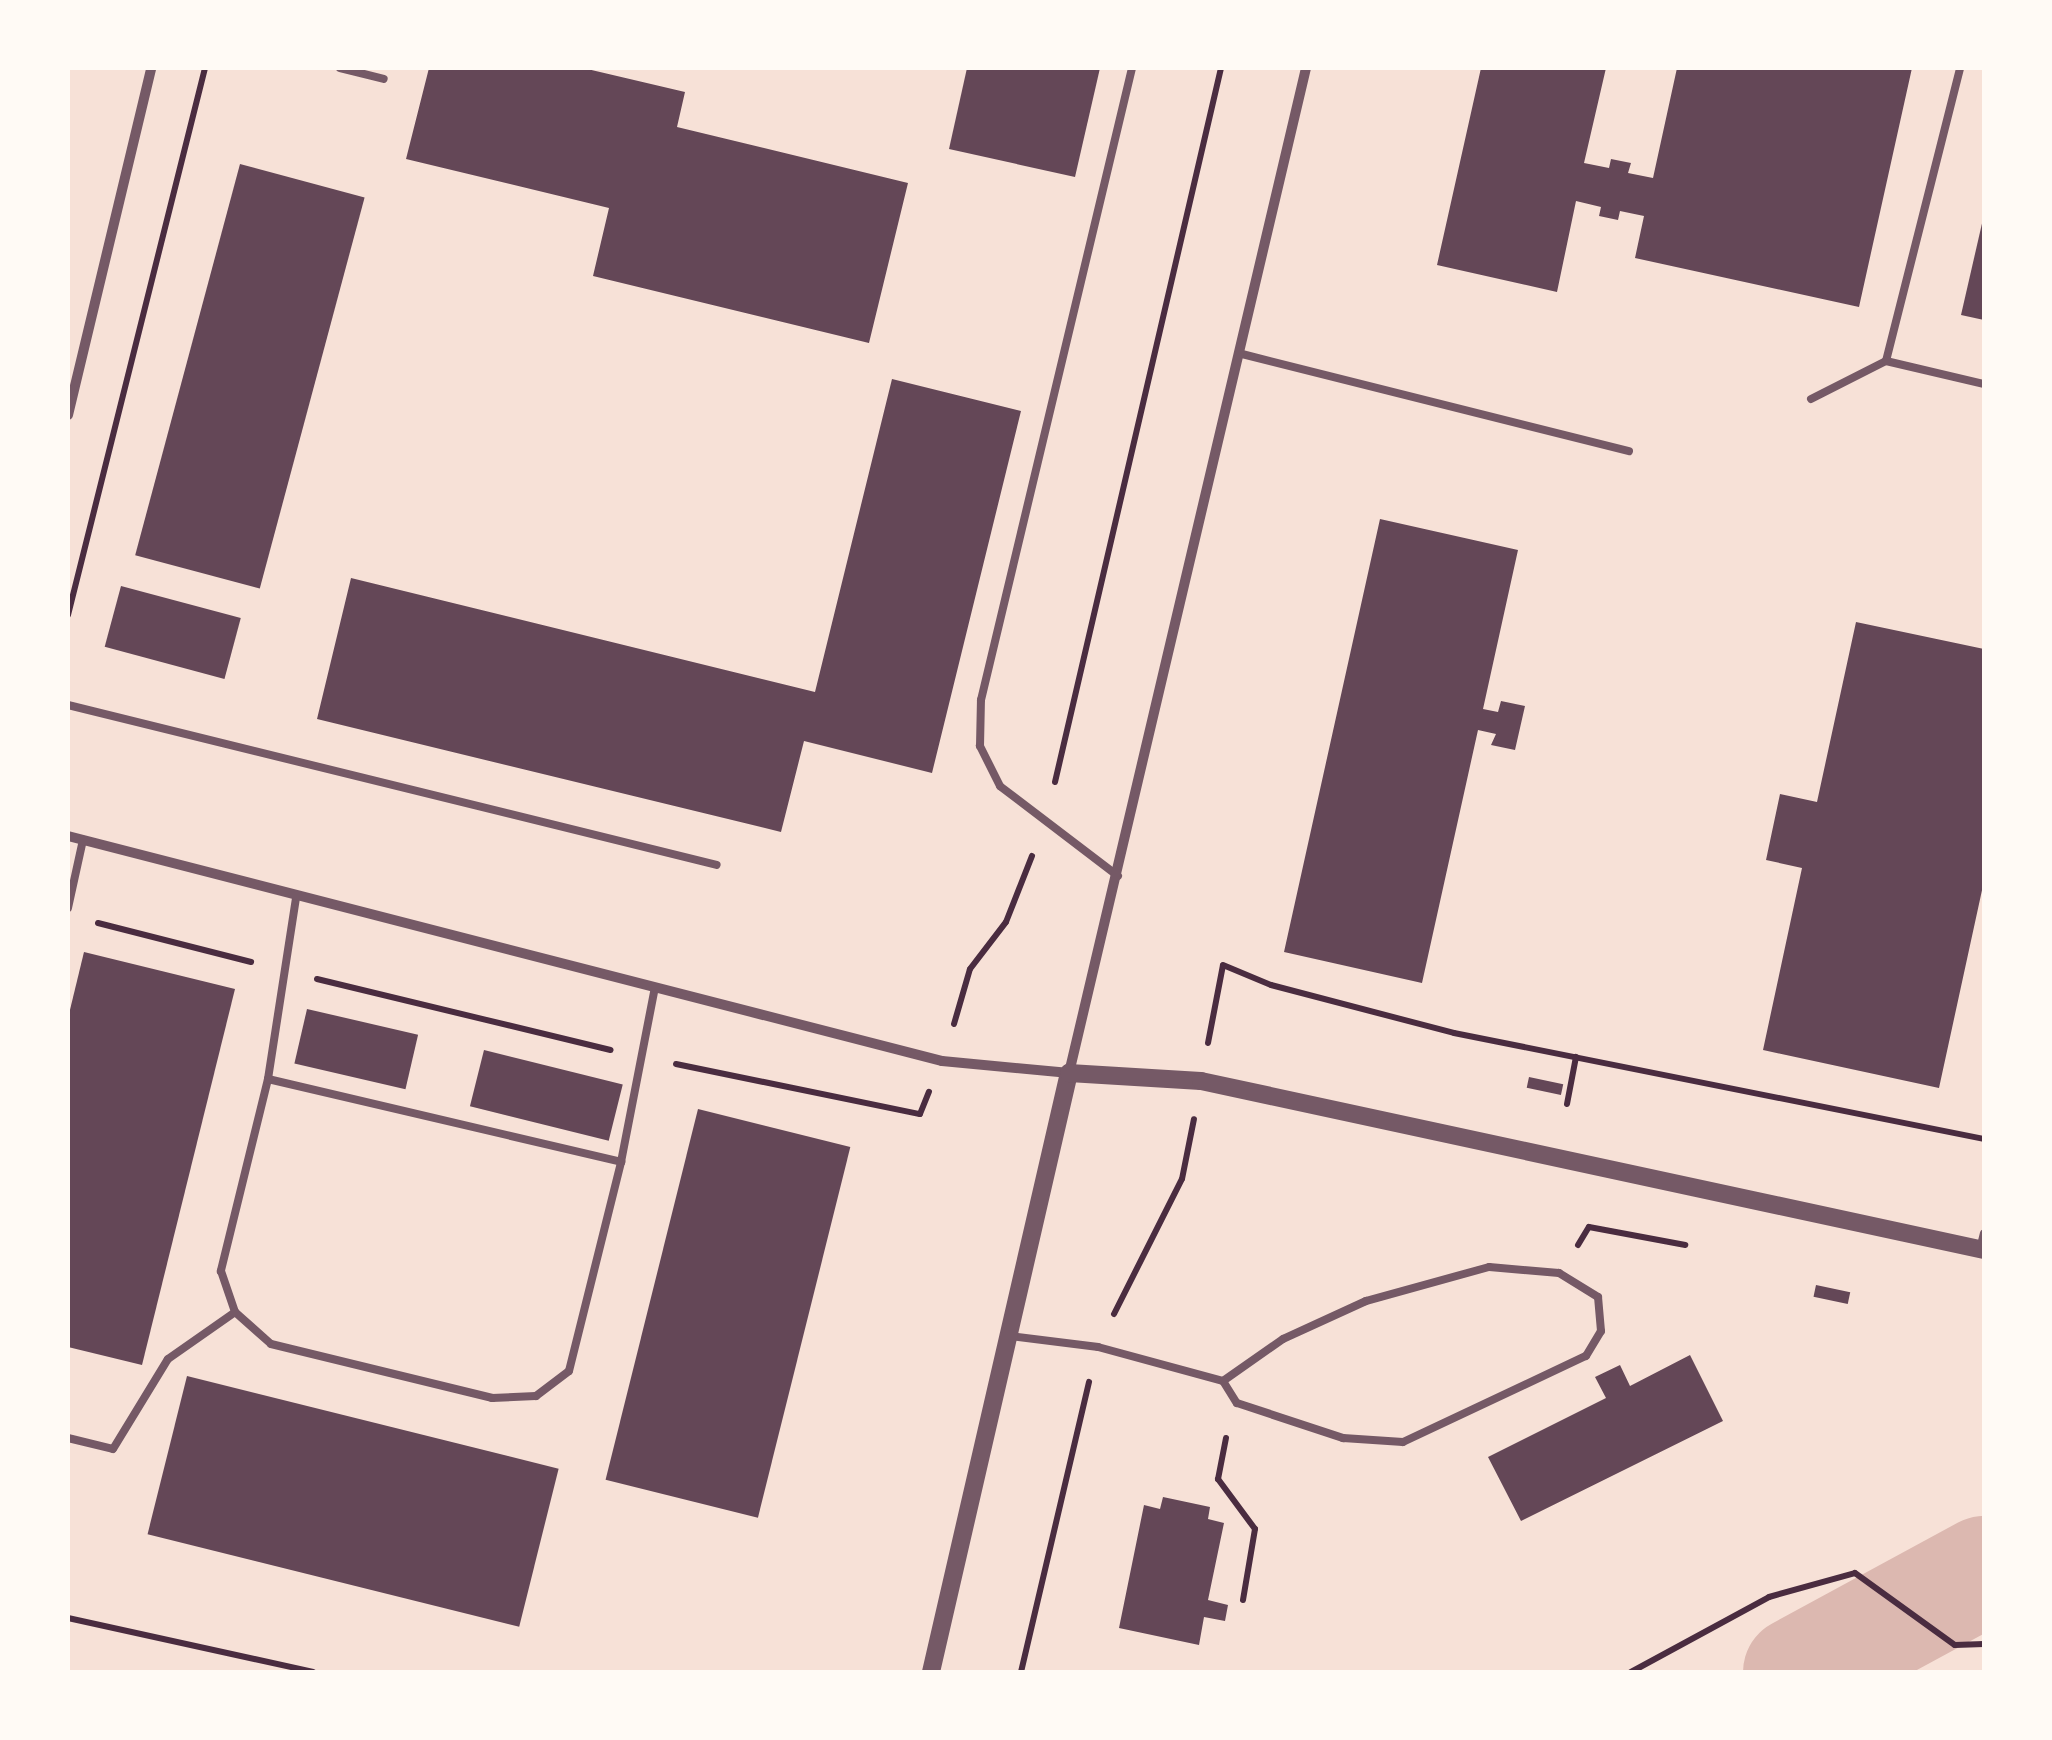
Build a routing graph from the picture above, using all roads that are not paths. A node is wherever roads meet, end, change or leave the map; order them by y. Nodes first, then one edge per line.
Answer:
1 (151, 68) edge
2 (340, 68) edge
3 (1132, 68) edge
4 (1306, 68) edge
5 (1960, 68) edge
6 (384, 79) dead end
7 (1242, 354) junction
8 (1886, 361) junction
9 (1984, 384) edge
10 (1811, 399) dead end
11 (68, 415) edge
12 (1629, 451) dead end
13 (68, 705) edge
14 (68, 836) edge
15 (83, 840) junction
16 (717, 865) dead end
17 (1118, 876) junction
18 (296, 898) junction
19 (68, 908) edge
20 (655, 987) junction
21 (1069, 1073) junction
22 (268, 1079) junction
23 (621, 1162) junction
24 (1983, 1244) edge
25 (235, 1312) junction
26 (1010, 1336) junction
27 (1223, 1381) junction
28 (68, 1438) edge
29 (931, 1672) edge

1 - 11 street
2 - 6 lane
3 - 17 lane
4 - 7 street
5 - 8 lane
7 - 12 lane
7 - 17 street
8 - 9 lane
8 - 10 lane
13 - 16 lane
14 - 15 street
15 - 18 street
15 - 19 lane
17 - 21 street
18 - 20 street
18 - 22 lane
20 - 21 street
20 - 23 lane
21 - 24 street
21 - 26 street
22 - 23 lane
22 - 25 lane
23 - 25 lane
25 - 28 lane
26 - 27 lane
26 - 29 street
27 - 27 lane

